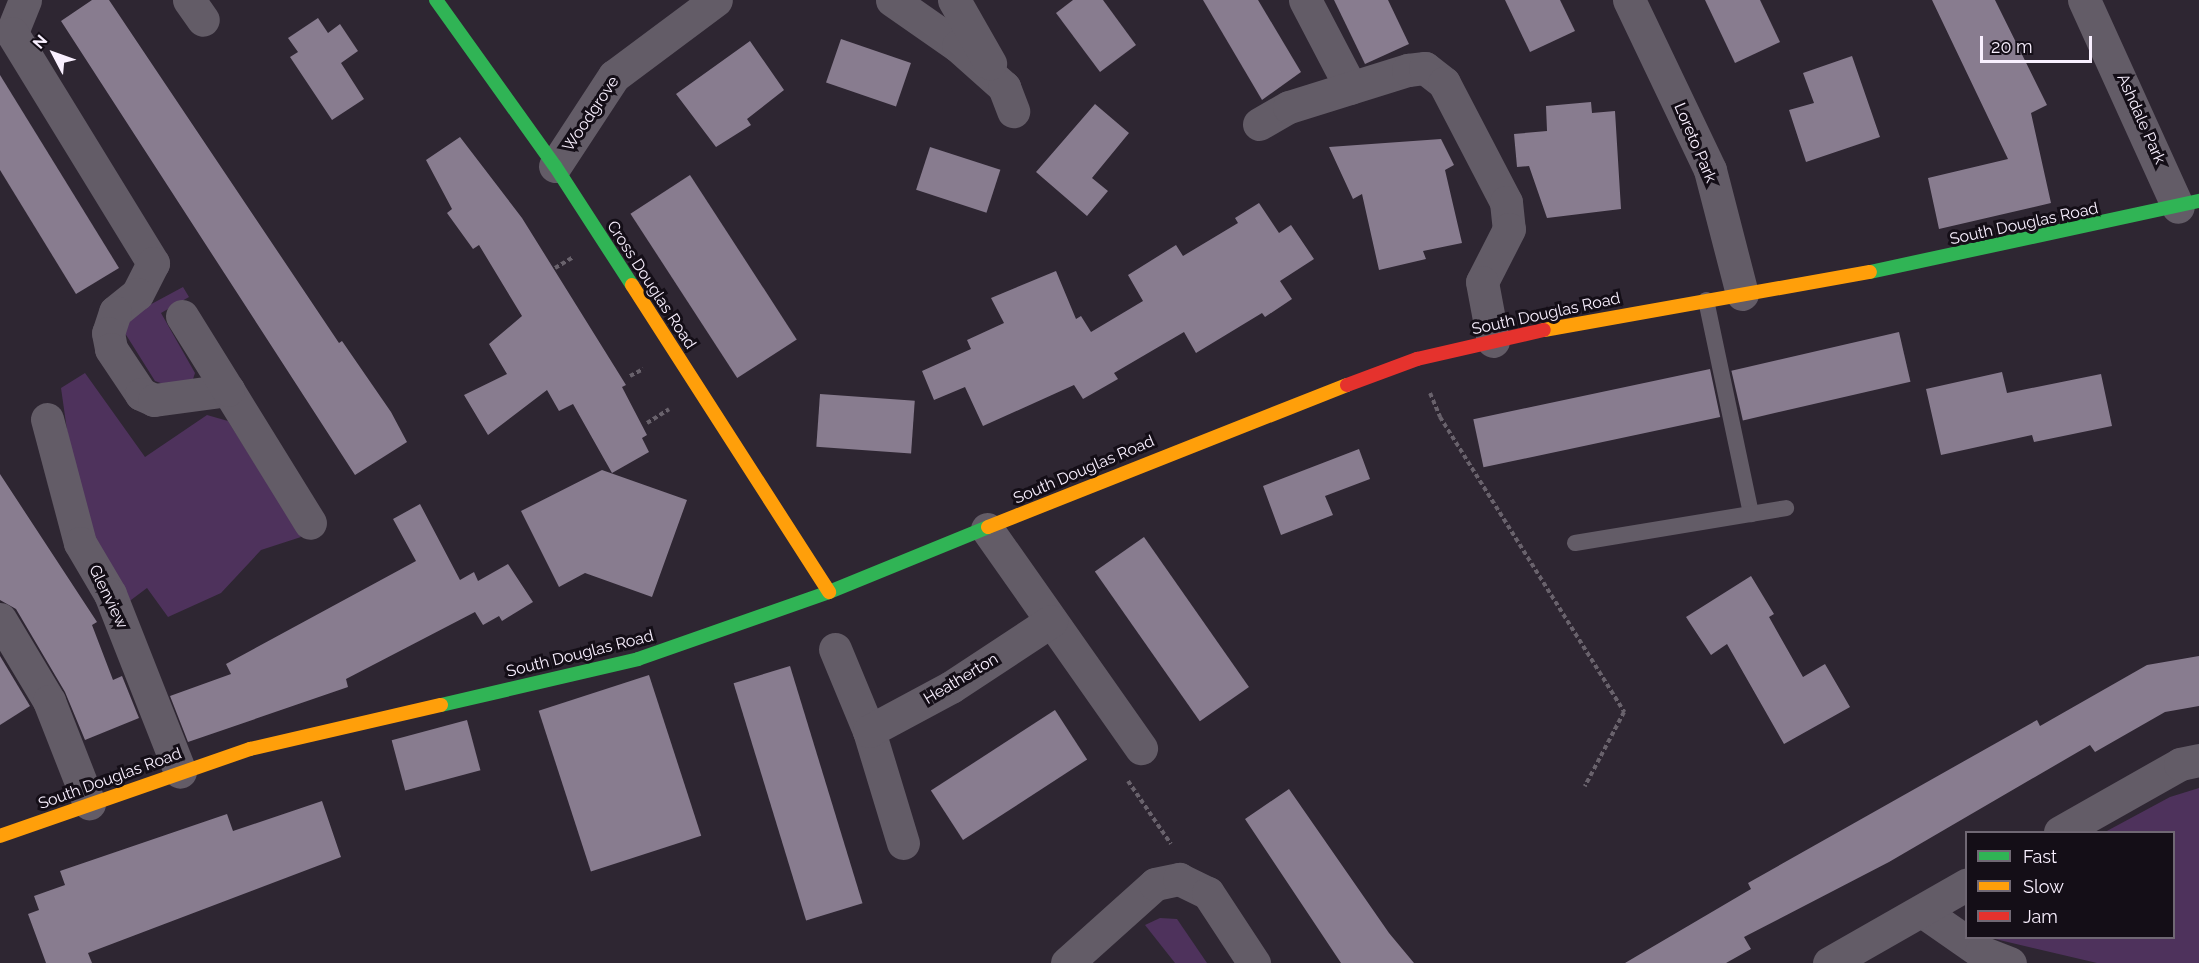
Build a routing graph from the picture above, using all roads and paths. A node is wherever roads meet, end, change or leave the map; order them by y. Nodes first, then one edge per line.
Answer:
1 (25, 0) edge
2 (436, 0) edge
3 (716, 0) edge
4 (892, 0) edge
5 (954, 0) edge
6 (1305, 0) edge
7 (1629, 0) edge
8 (2084, 0) edge
9 (6, 37) edge
10 (1351, 88) junction
11 (1259, 124) dead end
12 (555, 166) junction
13 (2189, 204) edge
14 (1742, 294) junction
15 (1706, 300) junction
16 (182, 316) dead end
17 (1493, 341) junction
18 (1417, 359) junction
19 (228, 390) junction
20 (674, 406) dead end
21 (47, 419) dead end
22 (646, 423) dead end
23 (1786, 508) dead end
24 (1751, 514) junction
25 (310, 523) dead end
26 (987, 529) junction
27 (1575, 543) dead end
28 (829, 592) junction
29 (0, 619) edge
30 (1051, 621) junction
31 (835, 648) dead end
32 (868, 731) junction
33 (1141, 748) dead end
34 (2199, 760) edge
35 (180, 771) junction
36 (1128, 782) dead end
37 (1585, 786) dead end
38 (89, 803) junction
39 (2062, 831) edge
40 (0, 836) edge
41 (903, 843) dead end
42 (1174, 848) dead end
43 (1965, 886) edge
44 (1922, 911) junction
45 (1067, 963) edge
46 (1254, 963) edge
47 (1829, 963) edge
48 (2010, 963) edge

1 - 9 street
2 - 12 main road, Cross Douglas Road
3 - 12 street, Woodgrove
4 - 5 street
6 - 10 street
7 - 14 street, Loreto Park
8 - 13 street, Ashdale Park
9 - 19 street
10 - 11 street
10 - 17 street
12 - 28 main road, Cross Douglas Road
13 - 14 main road, South Douglas Road
14 - 15 main road, South Douglas Road
15 - 17 main road, South Douglas Road
15 - 24 lane
16 - 19 street
17 - 18 main road, South Douglas Road
18 - 26 main road, South Douglas Road
18 - 37 path
19 - 25 street
20 - 22 path
21 - 35 street, Glenview
23 - 24 lane
24 - 27 lane
26 - 28 main road, South Douglas Road
26 - 30 street
28 - 35 main road, South Douglas Road
29 - 38 street
30 - 32 street, Heatherton
30 - 33 street
31 - 32 street
32 - 41 street
34 - 39 street
35 - 38 main road, South Douglas Road
36 - 42 path
38 - 40 main road, South Douglas Road
43 - 44 street
44 - 47 street
44 - 48 street
45 - 46 street

